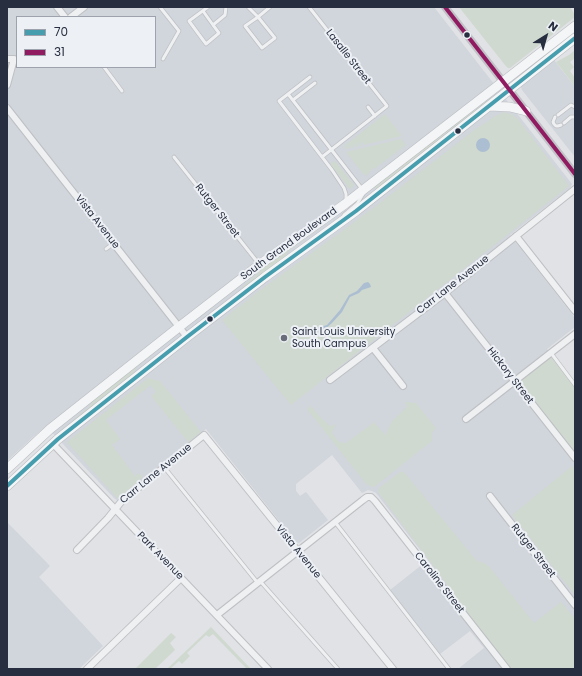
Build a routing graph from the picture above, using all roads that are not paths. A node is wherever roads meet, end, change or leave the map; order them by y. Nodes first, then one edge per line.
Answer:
1 (57, 7) edge
2 (84, 7) edge
3 (160, 7) edge
4 (208, 7) edge
5 (226, 7) edge
6 (248, 7) edge
7 (270, 7) edge
8 (309, 7) edge
9 (444, 7) edge
10 (203, 11) junction
11 (64, 16) edge
12 (71, 16) edge
13 (258, 17) junction
14 (213, 25) junction
15 (575, 26) edge
16 (575, 38) edge
17 (15, 58) edge
18 (7, 59) edge
19 (163, 59) dead end
20 (105, 68) edge
21 (310, 77) dead end
22 (503, 82) junction
23 (315, 83) dead end
24 (7, 85) edge
25 (509, 90) junction
26 (122, 91) dead end
27 (288, 94) junction
28 (293, 100) junction
29 (490, 106) junction
30 (368, 107) dead end
31 (575, 107) edge
32 (7, 108) edge
33 (526, 111) junction
34 (375, 116) junction
35 (575, 118) edge
36 (332, 150) junction
37 (174, 157) dead end
38 (322, 157) junction
39 (575, 174) edge
40 (575, 189) edge
41 (363, 190) junction
42 (345, 204) junction
43 (338, 225) junction
44 (516, 236) junction
45 (114, 243) junction
46 (106, 249) dead end
47 (259, 265) junction
48 (445, 293) junction
49 (240, 296) junction
50 (575, 311) edge
51 (178, 327) junction
52 (575, 334) edge
53 (187, 337) junction
54 (373, 348) junction
55 (551, 353) junction
56 (330, 380) dead end
57 (514, 381) junction
58 (575, 385) edge
59 (403, 386) dead end
60 (466, 418) dead end
61 (204, 435) joint
62 (53, 444) junction
63 (575, 458) edge
64 (164, 467) junction
65 (7, 469) edge
66 (7, 486) edge
67 (490, 496) dead end
68 (115, 509) junction
69 (335, 522) junction
70 (77, 550) dead end
71 (298, 551) junction
72 (181, 578) junction
73 (259, 582) junction
74 (575, 605) edge
75 (217, 615) junction
76 (87, 669) edge
77 (268, 669) edge
78 (338, 669) edge
79 (393, 669) edge
80 (450, 669) edge
81 (507, 669) edge

1 - 11 street
2 - 12 street
3 - 19 lane
4 - 10 lane
5 - 14 lane
6 - 13 lane
7 - 13 lane
8 - 34 lane, Lasalle Street
9 - 22 main road
10 - 14 lane
10 - 14 lane
13 - 13 lane
15 - 22 main road, South Grand Boulevard
16 - 25 main road, South Grand Boulevard
17 - 18 street
17 - 24 street
20 - 26 lane
21 - 27 lane
22 - 25 main road
22 - 41 main road, South Grand Boulevard
23 - 28 lane
25 - 29 main road, South Grand Boulevard
25 - 33 main road
27 - 28 lane
27 - 38 lane
28 - 36 lane
29 - 33 main road
29 - 43 main road, South Grand Boulevard
30 - 34 lane
31 - 35 lane
32 - 45 street, Vista Avenue
33 - 39 main road
34 - 36 lane
36 - 38 lane
36 - 41 lane
37 - 47 lane, Rutger Street
38 - 42 lane
40 - 44 street, Carr Lane Avenue
41 - 42 main road, South Grand Boulevard
41 - 43 lane
42 - 47 main road, South Grand Boulevard
43 - 49 main road, South Grand Boulevard
44 - 48 street, Carr Lane Avenue
44 - 50 street
45 - 46 lane
45 - 51 street, Vista Avenue
47 - 49 main road
47 - 51 main road, South Grand Boulevard
48 - 54 street, Carr Lane Avenue
48 - 57 street, Hickory Street
49 - 53 main road, South Grand Boulevard
51 - 53 street, Vista Avenue
51 - 65 main road, South Grand Boulevard
52 - 55 street
53 - 62 main road, South Grand Boulevard
54 - 56 street, Carr Lane Avenue
54 - 59 street
55 - 57 street
55 - 58 lane
57 - 60 street
57 - 63 street, Hickory Street
61 - 64 street, Carr Lane Avenue
61 - 71 street, Vista Avenue
62 - 66 main road, South Grand Boulevard
62 - 68 street, Park Avenue
64 - 68 street, Carr Lane Avenue
64 - 73 lane
67 - 74 street, Rutger Street
68 - 70 street, Carr Lane Avenue
68 - 72 street, Park Avenue
69 - 71 street
69 - 80 lane
69 - 81 street, Caroline Street
71 - 73 street
71 - 79 street, Vista Avenue
72 - 75 street, Park Avenue
72 - 76 street
73 - 75 street
73 - 78 lane
75 - 77 street, Park Avenue

